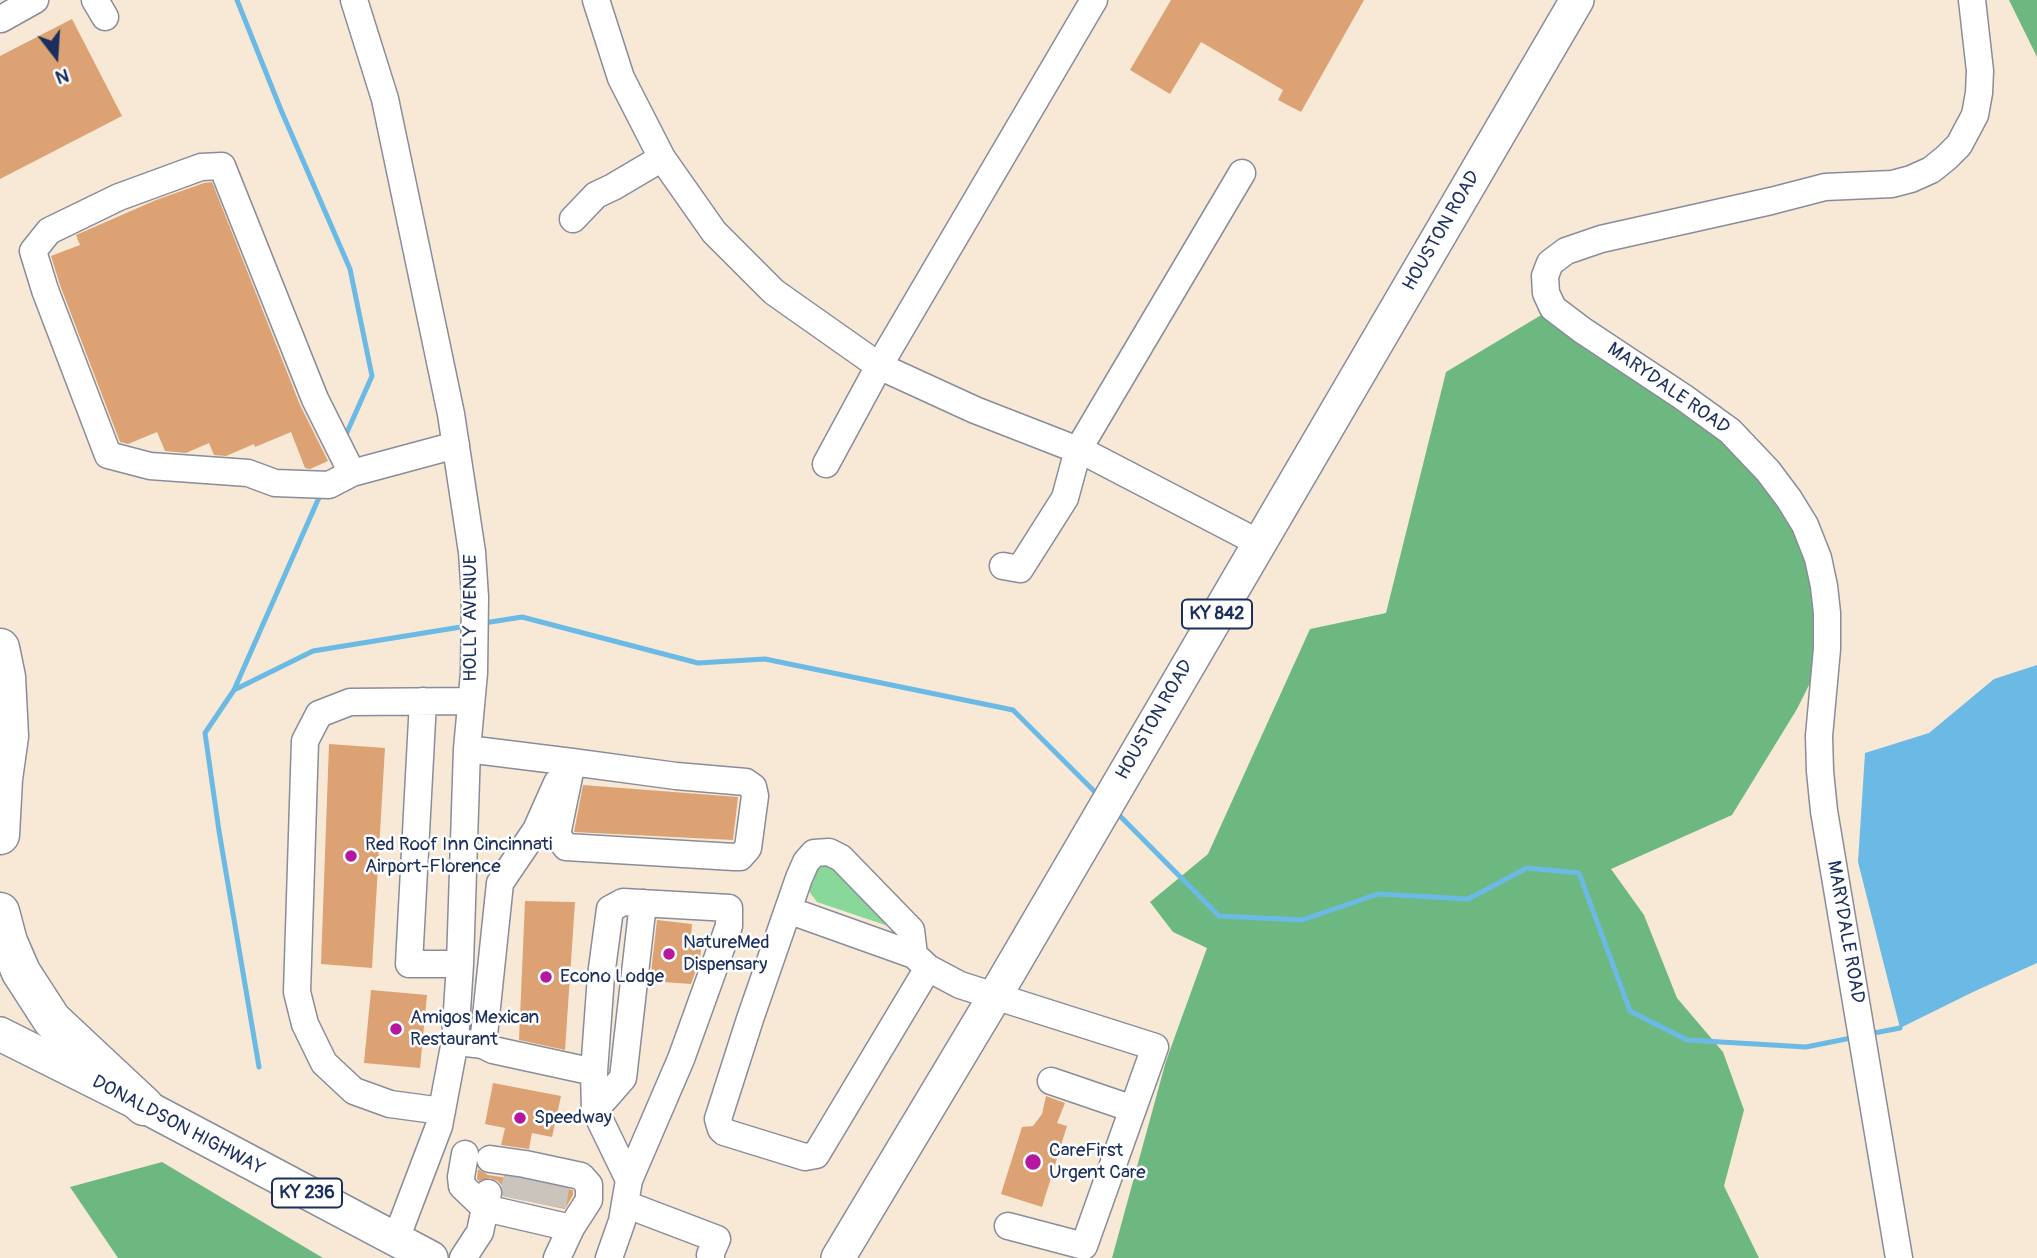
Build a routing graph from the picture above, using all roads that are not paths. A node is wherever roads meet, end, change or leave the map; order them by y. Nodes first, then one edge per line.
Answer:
1 (354, 0) edge
2 (596, 0) edge
3 (1094, 0) edge
4 (1577, 0) edge
5 (1972, 0) edge
6 (662, 158) junction
7 (1242, 173) dead end
8 (573, 219) dead end
9 (879, 366) junction
10 (456, 445) junction
11 (1078, 450) junction
12 (826, 464) dead end
13 (352, 473) junction
14 (1259, 543) junction
15 (1003, 566) dead end
16 (0, 648) edge
17 (423, 701) junction
18 (471, 701) junction
19 (467, 749) junction
20 (572, 762) junction
21 (2, 783) edge
22 (0, 835) edge
23 (643, 903) junction
24 (788, 910) junction
25 (0, 912) edge
26 (921, 961) junction
27 (460, 964) junction
28 (995, 996) junction
29 (0, 1034) edge
30 (455, 1041) junction
31 (483, 1045) junction
32 (594, 1072) junction
33 (1051, 1081) dead end
34 (144, 1106) junction
35 (1133, 1109) junction
36 (595, 1110) junction
37 (442, 1111) junction
38 (431, 1147) junction
39 (523, 1192) junction
40 (627, 1192) junction
41 (1008, 1226) dead end
42 (396, 1239) junction
43 (707, 1257) edge
44 (431, 1258) edge
45 (463, 1258) edge
46 (557, 1258) edge
47 (609, 1258) edge
48 (838, 1258) edge
49 (1899, 1258) edge

1 - 10 street, HOLLY AVENUE
2 - 6 street
3 - 9 street
4 - 14 main road, HOUSTON ROAD / KY 842
5 - 49 street, MARYDALE ROAD
6 - 8 street
6 - 9 street
7 - 11 street
9 - 11 street
9 - 12 street
10 - 13 street
10 - 18 street, HOLLY AVENUE
11 - 14 street
11 - 15 street
13 - 13 street
14 - 28 main road, HOUSTON ROAD / KY 842
16 - 21 highway
17 - 18 street
17 - 27 street
17 - 37 street
18 - 19 street, HOLLY AVENUE
19 - 20 street
19 - 27 street, HOLLY AVENUE
20 - 20 street
20 - 31 street
21 - 22 highway
23 - 32 street
23 - 36 street
23 - 40 street
24 - 26 street
24 - 26 street
24 - 26 street
25 - 34 highway
26 - 28 street
27 - 30 street, HOLLY AVENUE
28 - 35 street
28 - 48 main road, HOUSTON ROAD / KY 842
29 - 34 main road, DONALDSON HIGHWAY / KY 236
30 - 31 street
30 - 37 street, HOLLY AVENUE
31 - 32 street
32 - 36 street
33 - 35 street
34 - 42 main road, DONALDSON HIGHWAY / KY 236
35 - 41 street
36 - 40 street
37 - 38 street, HOLLY AVENUE
38 - 39 street
38 - 42 street, HOLLY AVENUE
39 - 45 street
39 - 46 street
40 - 43 street
40 - 47 street
42 - 44 main road, DONALDSON HIGHWAY / KY 236

